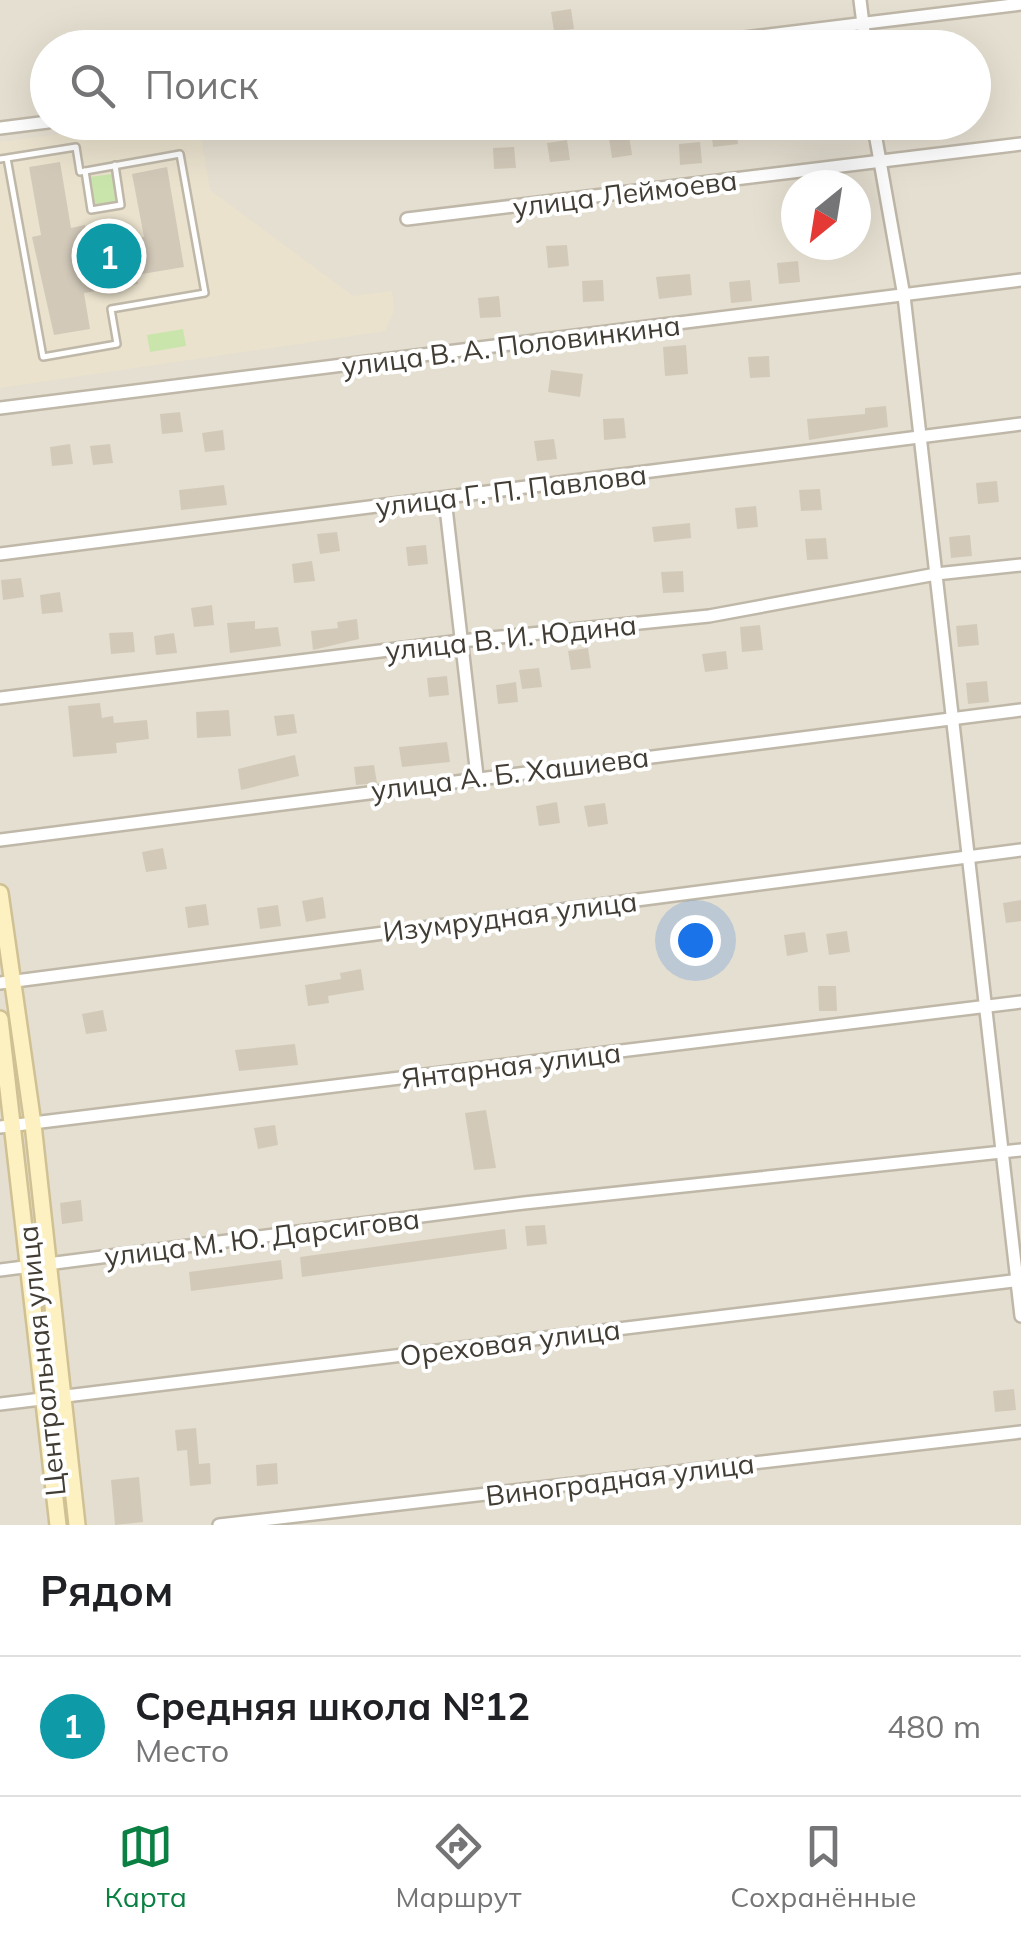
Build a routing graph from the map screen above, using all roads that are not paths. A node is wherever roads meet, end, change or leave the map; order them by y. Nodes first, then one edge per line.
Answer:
1 (860, 0) edge
2 (1021, 4) edge
3 (863, 23) junction
4 (807, 30) edge
5 (864, 30) edge
6 (30, 124) edge
7 (0, 128) edge
8 (875, 140) edge
9 (1021, 144) edge
10 (4, 159) edge
11 (878, 164) junction
12 (115, 166) junction
13 (85, 171) junction
14 (407, 219) dead end
15 (1021, 280) edge
16 (904, 296) junction
17 (0, 408) edge
18 (1021, 424) edge
19 (920, 436) junction
20 (445, 499) junction
21 (0, 554) edge
22 (1021, 565) edge
23 (936, 574) junction
24 (461, 641) junction
25 (0, 698) edge
26 (1021, 710) edge
27 (956, 718) junction
28 (477, 776) junction
29 (0, 840) edge
30 (1021, 850) edge
31 (970, 856) junction
32 (0, 894) edge
33 (5, 982) edge
34 (1021, 1002) edge
35 (986, 1006) junction
36 (0, 1020) edge
37 (33, 1124) junction
38 (8, 1126) edge
39 (1021, 1150) edge
40 (1003, 1153) junction
41 (49, 1264) junction
42 (31, 1266) junction
43 (0, 1270) edge
44 (1019, 1280) edge
45 (1021, 1316) edge
46 (63, 1397) junction
47 (45, 1399) junction
48 (0, 1404) edge
49 (1021, 1432) edge
50 (58, 1525) edge
51 (78, 1525) edge
52 (219, 1525) edge

1 - 3 street
2 - 3 street
3 - 4 street
3 - 5 street
6 - 7 street
8 - 11 street
9 - 11 street, улица Леймоева
10 - 12 lane
10 - 13 lane
11 - 14 street, улица Леймоева
11 - 16 street
12 - 13 lane
12 - 13 lane
15 - 16 street, улица В. А. Половинкина
16 - 17 street, улица В. А. Половинкина
16 - 19 street
18 - 19 street, улица Г. П. Павлова
19 - 20 street, улица Г. П. Павлова
19 - 23 street
20 - 21 street, улица Г. П. Павлова
20 - 24 street
22 - 23 street, улица В. И. Юдина
23 - 24 street, улица В. И. Юдина
23 - 27 street
24 - 25 street, улица В. И. Юдина
24 - 28 street
26 - 27 street, улица А. Б. Хашиева
27 - 28 street, улица А. Б. Хашиева
27 - 31 street
28 - 29 street, улица А. Б. Хашиева
30 - 31 street, Изумрудная улица
31 - 33 street, Изумрудная улица
31 - 35 street
32 - 33 street
33 - 37 street
34 - 35 street, Янтарная улица
35 - 37 street, Янтарная улица
35 - 40 street
36 - 38 street, Центральная улица
37 - 38 street, Янтарная улица
37 - 41 street
38 - 42 street, Центральная улица
39 - 40 street, улица М. Ю. Дарсигова
40 - 41 street, улица М. Ю. Дарсигова
40 - 44 street
41 - 42 street, улица М. Ю. Дарсигова
41 - 46 street
42 - 43 street, улица М. Ю. Дарсигова
42 - 47 street, Центральная улица
44 - 45 street
44 - 46 street, Ореховая улица
46 - 47 street, Ореховая улица
46 - 51 street
47 - 48 street, Ореховая улица
47 - 50 street, Центральная улица
49 - 52 street, Виноградная улица

